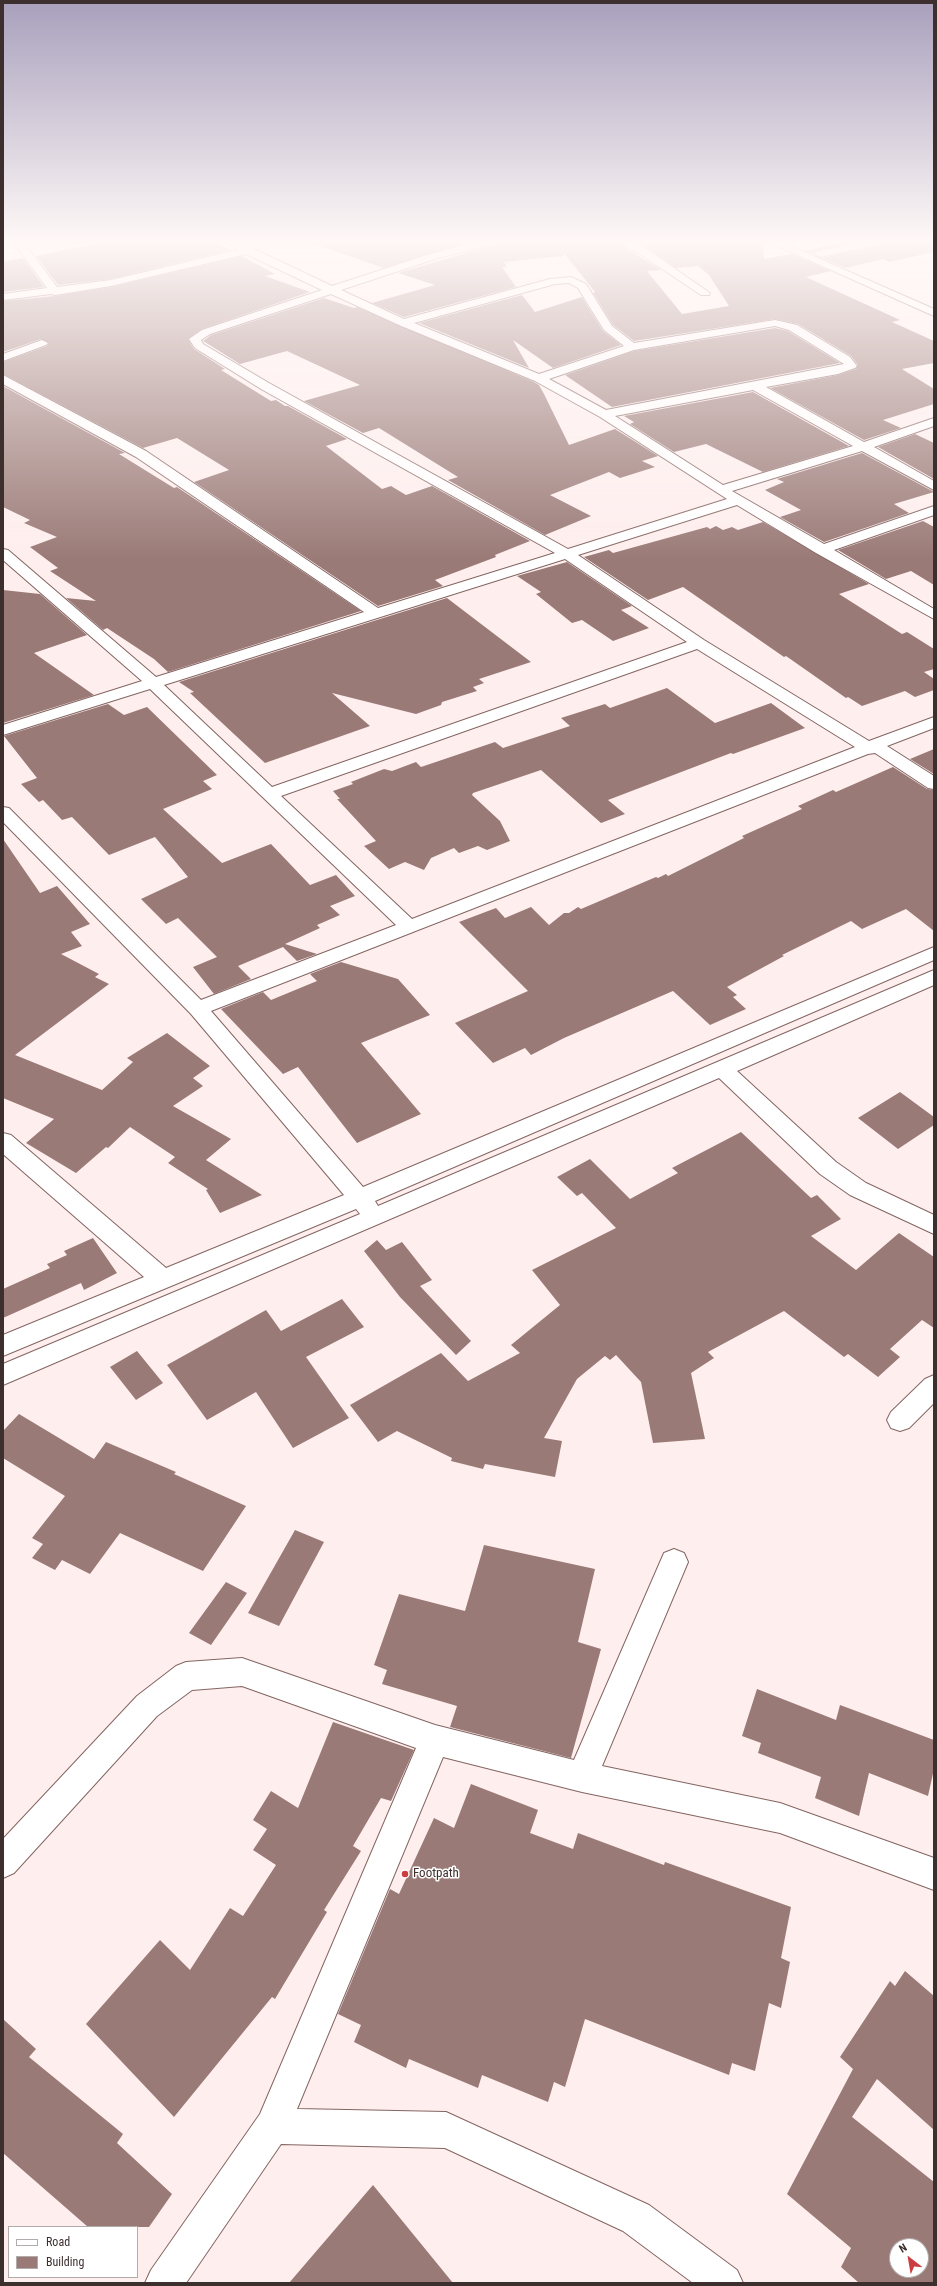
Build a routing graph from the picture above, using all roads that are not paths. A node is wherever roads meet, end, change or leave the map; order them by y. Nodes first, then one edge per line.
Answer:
1 (32, 347) edge
2 (200, 347) edge
3 (461, 347) edge
4 (632, 347) edge
5 (826, 347) edge
6 (3, 358) edge
7 (538, 378) junction
8 (3, 379) edge
9 (755, 386) junction
10 (604, 414) junction
11 (934, 422) edge
12 (862, 447) junction
13 (934, 486) edge
14 (721, 490) junction
15 (738, 500) junction
16 (934, 510) edge
17 (821, 550) junction
18 (3, 553) edge
19 (567, 554) junction
20 (375, 613) junction
21 (934, 615) edge
22 (699, 643) junction
23 (152, 682) junction
24 (934, 722) edge
25 (3, 730) edge
26 (873, 747) junction
27 (934, 784) edge
28 (269, 794) junction
29 (3, 812) edge
30 (408, 927) junction
31 (934, 953) edge
32 (934, 977) edge
33 (198, 1009) junction
34 (722, 1069) junction
35 (3, 1141) edge
36 (360, 1198) junction
37 (375, 1218) junction
38 (934, 1225) edge
39 (163, 1280) junction
40 (3, 1346) edge
41 (3, 1375) edge
42 (934, 1386) edge
43 (900, 1420) dead end
44 (674, 1562) dead end
45 (435, 1740) junction
46 (582, 1777) junction
47 (3, 1862) edge
48 (934, 1874) edge
49 (272, 2126) junction
50 (164, 2283) edge
51 (724, 2283) edge

1 - 6 street
2 - 19 street
3 - 7 street
4 - 7 street
5 - 9 street
7 - 10 street
8 - 20 street
9 - 10 street
9 - 12 street
10 - 14 street
11 - 12 street
12 - 13 street
12 - 14 street
14 - 15 street
15 - 17 street
15 - 19 street
16 - 17 street
17 - 21 street
18 - 23 street
19 - 20 street
19 - 22 street
20 - 23 street
22 - 26 street
22 - 28 street
23 - 25 street
23 - 28 street
24 - 26 street
26 - 27 street
26 - 30 street
28 - 30 street
29 - 33 street
30 - 33 street
31 - 36 street
32 - 34 street
33 - 36 street
34 - 37 street
34 - 38 street
35 - 39 street
36 - 37 street
36 - 39 street
37 - 41 street
39 - 40 street
42 - 43 street
44 - 46 street
45 - 46 street
45 - 47 street
45 - 49 street
46 - 48 street
49 - 50 street
49 - 51 street

